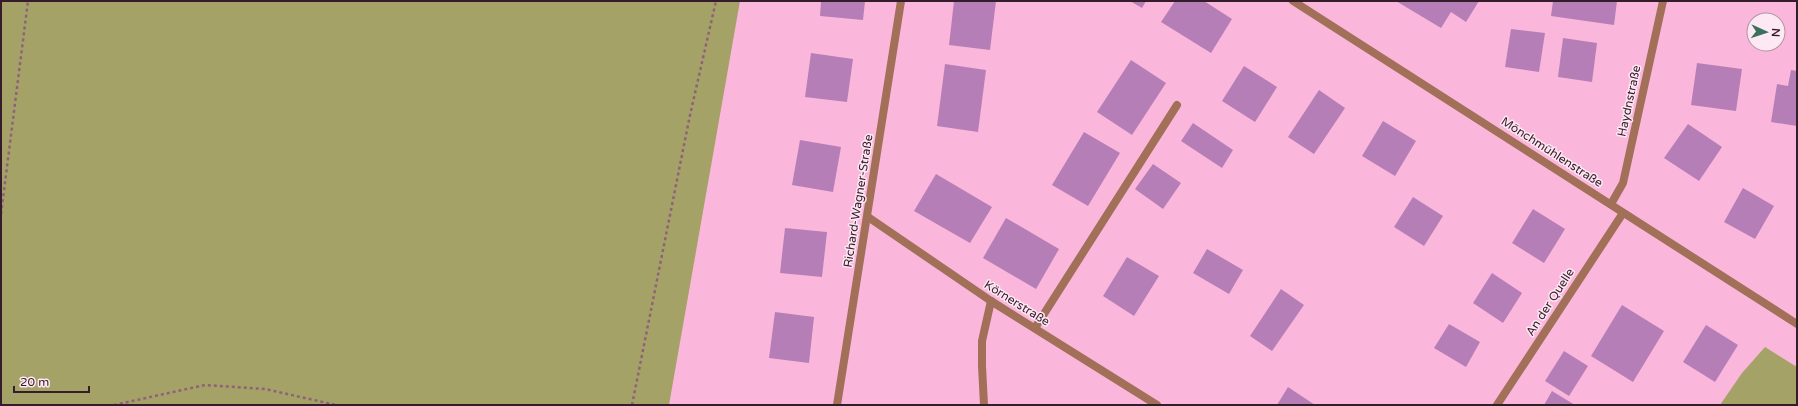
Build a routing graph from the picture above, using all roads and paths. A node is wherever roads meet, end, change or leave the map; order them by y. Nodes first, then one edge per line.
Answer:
1 (28, 1) edge
2 (716, 1) edge
3 (901, 1) edge
4 (1293, 1) edge
5 (1663, 1) edge
6 (1177, 105) dead end
7 (1611, 204) junction
8 (1623, 213) junction
9 (1, 214) edge
10 (868, 217) junction
11 (991, 301) junction
12 (1797, 324) edge
13 (1035, 328) junction
14 (986, 404) edge
15 (114, 405) edge
16 (336, 405) edge
17 (632, 405) edge
18 (837, 405) edge
19 (1157, 405) edge
20 (1497, 405) edge

1 - 9 path
2 - 17 path
3 - 10 street, Richard-Wagner-Straße
4 - 7 street, Mönchmühlenstraße
5 - 7 street, Haydnstraße
6 - 13 street
7 - 8 street, Mönchmühlenstraße
8 - 12 street, Mönchmühlenstraße
8 - 20 street, An der Quelle
10 - 11 street, Körnerstraße
10 - 18 street, Richard-Wagner-Straße
11 - 13 street, Körnerstraße
11 - 14 street
13 - 19 street, Körnerstraße
15 - 16 path

